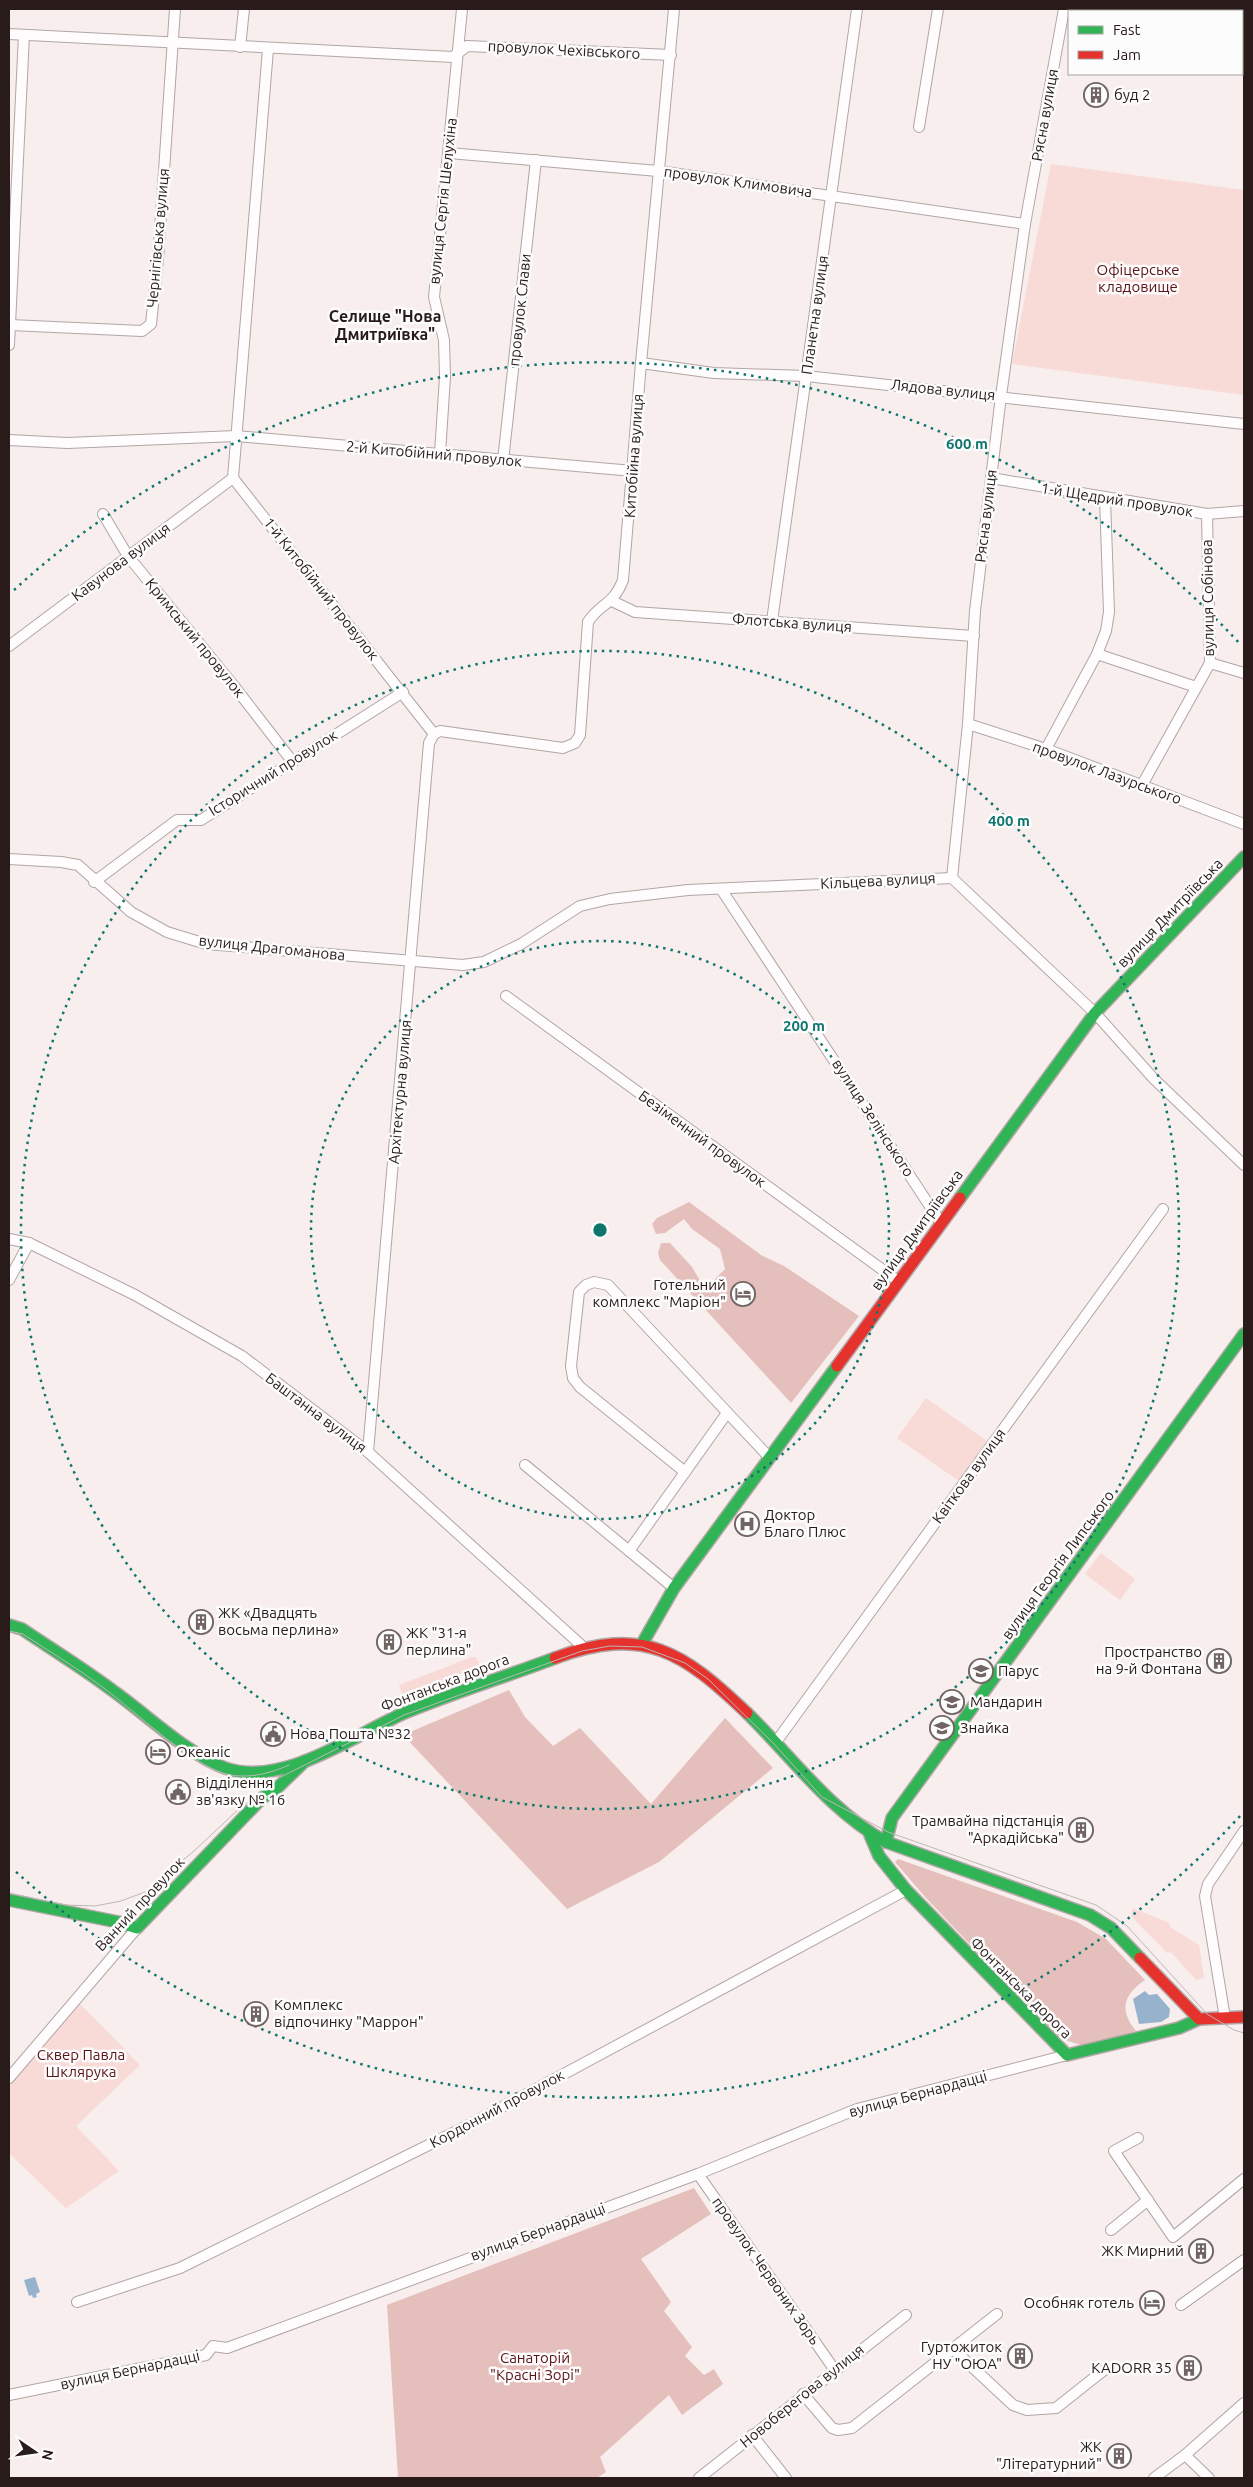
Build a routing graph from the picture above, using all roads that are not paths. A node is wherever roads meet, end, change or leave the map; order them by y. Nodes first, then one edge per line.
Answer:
1 (175, 9) edge
2 (244, 9) edge
3 (462, 9) edge
4 (674, 9) edge
5 (858, 9) edge
6 (938, 9) edge
7 (1064, 9) edge
8 (9, 34) edge
9 (24, 35) junction
10 (174, 43) junction
11 (240, 47) junction
12 (268, 49) junction
13 (458, 52) junction
14 (671, 55) junction
15 (919, 127) dead end
16 (449, 153) junction
17 (536, 160) junction
18 (658, 172) junction
19 (831, 195) junction
20 (1025, 224) junction
21 (10, 325) edge
22 (9, 345) edge
23 (641, 363) junction
24 (806, 376) junction
25 (1001, 396) junction
26 (1244, 424) edge
27 (236, 436) junction
28 (9, 440) edge
29 (440, 453) junction
30 (503, 461) junction
31 (633, 471) junction
32 (234, 478) junction
33 (991, 478) junction
34 (1105, 499) junction
35 (1244, 510) edge
36 (102, 514) dead end
37 (1207, 514) junction
38 (128, 556) junction
39 (612, 601) junction
40 (772, 621) junction
41 (974, 636) junction
42 (9, 646) edge
43 (1097, 654) junction
44 (1210, 663) junction
45 (1244, 673) edge
46 (1196, 687) junction
47 (403, 692) junction
48 (968, 724) junction
49 (434, 734) junction
50 (1046, 749) junction
51 (292, 761) junction
52 (1142, 785) junction
53 (1244, 824) edge
54 (1244, 857) edge
55 (9, 859) edge
56 (952, 878) junction
57 (94, 882) junction
58 (722, 889) junction
59 (118, 912) dead end
60 (132, 912) junction
61 (411, 961) junction
62 (506, 996) dead end
63 (1095, 1013) junction
64 (1244, 1165) edge
65 (1163, 1210) dead end
66 (941, 1223) junction
67 (9, 1239) edge
68 (29, 1243) junction
69 (9, 1280) edge
70 (898, 1281) junction
71 (1244, 1334) edge
72 (727, 1413) junction
73 (368, 1452) junction
74 (769, 1457) junction
75 (525, 1465) dead end
76 (685, 1472) junction
77 (629, 1550) junction
78 (674, 1588) junction
79 (9, 1625) edge
80 (642, 1644) junction
81 (582, 1648) junction
82 (776, 1742) junction
83 (305, 1761) junction
84 (256, 1772) junction
85 (262, 1798) junction
86 (1244, 1831) edge
87 (870, 1834) junction
88 (892, 1844) junction
89 (879, 1856) junction
90 (906, 1890) junction
91 (9, 1900) edge
92 (137, 1928) junction
93 (1244, 2017) edge
94 (1199, 2018) junction
95 (1225, 2018) junction
96 (1067, 2055) junction
97 (9, 2078) edge
98 (1138, 2138) dead end
99 (698, 2174) junction
100 (1244, 2179) edge
101 (1148, 2200) junction
102 (1111, 2230) dead end
103 (1244, 2260) edge
104 (77, 2302) dead end
105 (1181, 2305) dead end
106 (997, 2314) dead end
107 (906, 2315) dead end
108 (952, 2349) junction
109 (834, 2369) junction
110 (1104, 2370) dead end
111 (803, 2394) junction
112 (9, 2395) edge
113 (1244, 2403) edge
114 (752, 2435) junction
115 (1185, 2455) junction
116 (699, 2478) edge
117 (786, 2478) edge
118 (1154, 2478) edge
119 (1209, 2478) edge

1 - 10 street, Чернігівська вулиця
2 - 11 street
3 - 13 street, вулиця Сергія Шелухіна
4 - 14 street, Китобійна вулиця
5 - 19 street, Планетна вулиця
6 - 15 street
7 - 20 street, Рясна вулиця
8 - 9 street, провулок Чехівського
9 - 10 street, провулок Чехівського
9 - 21 street
10 - 11 street, провулок Чехівського
10 - 21 street, Чернігівська вулиця
11 - 12 street, провулок Чехівського
12 - 13 street, провулок Чехівського
12 - 27 street
13 - 14 street, провулок Чехівського
13 - 16 street, вулиця Сергія Шелухіна
14 - 18 street, Китобійна вулиця
16 - 17 street, провулок Климовича
16 - 29 street, вулиця Сергія Шелухіна
17 - 18 street, провулок Климовича
17 - 30 street, провулок Слави
18 - 19 street, провулок Климовича
18 - 23 street, Китобійна вулиця
19 - 20 street, провулок Климовича
19 - 24 street, Планетна вулиця
20 - 25 street, Рясна вулиця
21 - 22 street
23 - 24 street, Лядова вулиця
23 - 31 street, Китобійна вулиця
24 - 25 street, Лядова вулиця
24 - 40 street, Планетна вулиця
25 - 26 street, Лядова вулиця
25 - 33 street, Рясна вулиця
27 - 28 street, 2-й Китобійний провулок
27 - 29 street, 2-й Китобійний провулок
27 - 32 street
29 - 30 street, 2-й Китобійний провулок
30 - 31 street, 2-й Китобійний провулок
31 - 39 street, Китобійна вулиця
32 - 38 street, Кавунова вулиця
32 - 47 street, 1-й Китобійний провулок
33 - 34 street, 1-й Щедрий провулок
33 - 41 street, Рясна вулиця
34 - 37 street, 1-й Щедрий провулок
34 - 43 street
35 - 37 street, 1-й Щедрий провулок
36 - 38 street, Кримський провулок
37 - 44 street, вулиця Собінова
38 - 42 street, Кавунова вулиця
38 - 51 street, Кримський провулок
39 - 40 street, Флотська вулиця
39 - 49 street, Китобійна вулиця
40 - 41 street, Флотська вулиця
41 - 48 street, Рясна вулиця
43 - 46 street
43 - 50 street
44 - 45 street
44 - 46 street, вулиця Собінова
46 - 52 street, вулиця Собінова
47 - 49 street, 1-й Китобійний провулок
47 - 51 street, Історичний провулок
48 - 50 street, провулок Лазурського
48 - 56 street, Рясна вулиця
49 - 61 street, Архітектурна вулиця
50 - 52 street, провулок Лазурського
51 - 57 street, Історичний провулок
52 - 53 street, провулок Лазурського
54 - 63 main road, вулиця Дмитріївська
55 - 57 street, вулиця Драгоманова
56 - 58 street, Кільцева вулиця
56 - 63 street, Кільцева вулиця
57 - 60 street, вулиця Драгоманова
58 - 61 street, Кільцева вулиця
58 - 66 street, вулиця Зелінського
59 - 60 street
60 - 61 street, вулиця Драгоманова
61 - 73 street, Архітектурна вулиця
62 - 70 street, Безіменний провулок
63 - 64 street, Кільцева вулиця
63 - 66 main road, вулиця Дмитріївська
65 - 82 street, Квіткова вулиця
66 - 70 main road, вулиця Дмитріївська
67 - 68 street, Баштанна вулиця
68 - 69 street
68 - 73 street, Баштанна вулиця
70 - 74 main road, вулиця Дмитріївська
71 - 88 main road, вулиця Георгія Липського
72 - 74 street
72 - 76 street
72 - 76 street
73 - 81 street, Баштанна вулиця
74 - 78 main road, вулиця Дмитріївська
75 - 77 street
76 - 77 street
77 - 78 street
78 - 80 main road, вулиця Дмитріївська
79 - 84 main road, Фонтанська дорога
80 - 81 main road, Фонтанська дорога
80 - 82 main road, Фонтанська дорога
81 - 83 main road, Фонтанська дорога
82 - 87 main road, Фонтанська дорога
83 - 84 main road, Фонтанська дорога
83 - 85 main road, Ванний провулок
84 - 85 main road
85 - 92 main road, Ванний провулок
86 - 95 street
87 - 88 main road, Фонтанська дорога
87 - 89 main road, Фонтанська дорога
88 - 89 main road
88 - 94 main road, Фонтанська дорога
89 - 90 main road, Фонтанська дорога
90 - 96 main road, Фонтанська дорога
90 - 104 street, Кордонний провулок
91 - 92 main road
92 - 97 street, Ванний провулок
93 - 95 main road, Фонтанська дорога
94 - 95 main road, Фонтанська дорога
94 - 96 main road, Фонтанська дорога
96 - 99 street, вулиця Бернардацці
98 - 101 street
99 - 109 street, провулок Червоних Зорь
99 - 112 street, вулиця Бернардацці
100 - 101 street
101 - 102 street
103 - 105 street
106 - 108 street
107 - 109 street, Новоберегова вулиця
108 - 110 street
108 - 111 street
109 - 111 street, Новоберегова вулиця
111 - 114 street, Новоберегова вулиця
113 - 115 street
114 - 116 street, Новоберегова вулиця
114 - 117 street
115 - 118 street
115 - 119 street

